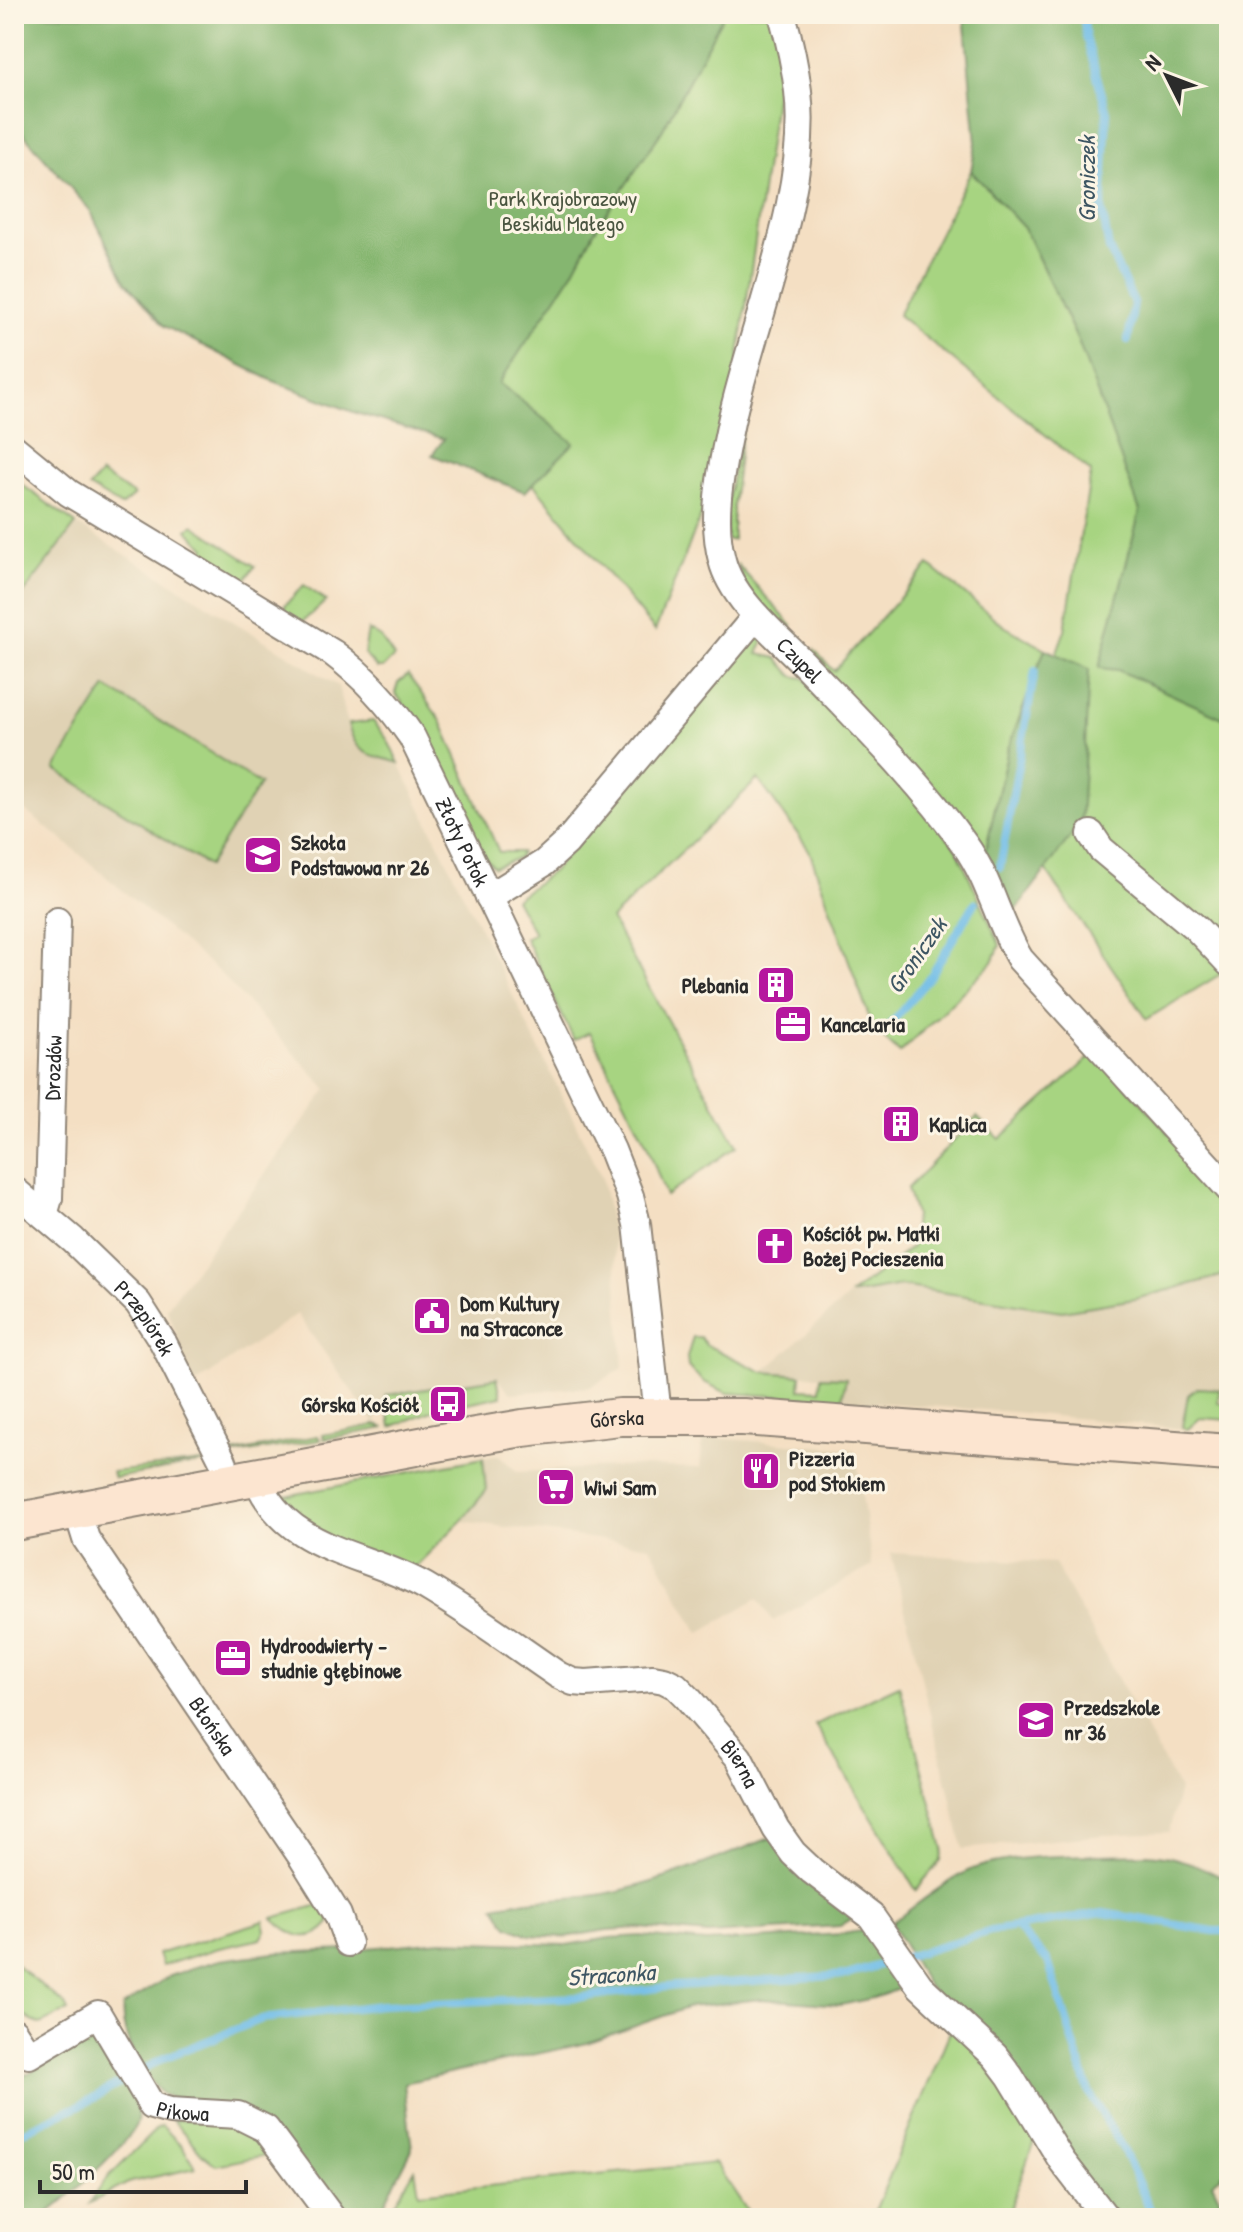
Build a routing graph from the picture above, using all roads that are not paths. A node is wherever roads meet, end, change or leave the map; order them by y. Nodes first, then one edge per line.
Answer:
1 (782, 14) edge
2 (14, 448) edge
3 (756, 616) junction
4 (1091, 834) dead end
5 (489, 897) junction
6 (57, 921) dead end
7 (1229, 963) edge
8 (1229, 1189) edge
9 (14, 1190) edge
10 (44, 1215) junction
11 (658, 1415) junction
12 (1229, 1453) edge
13 (243, 1479) junction
14 (77, 1510) junction
15 (14, 1522) edge
16 (348, 1943) dead end
17 (14, 2032) edge
18 (332, 2218) edge
19 (1106, 2218) edge

1 - 3 street, Czupel
2 - 5 street, Złoty Potok
3 - 5 street
3 - 8 street, Czupel
4 - 7 street
5 - 11 street, Złoty Potok
6 - 10 street, Drozdów
9 - 10 street, Przepiórek
10 - 13 street, Przepiórek
11 - 12 street, Górska
11 - 13 street, Górska
13 - 14 street, Górska
13 - 19 street, Bierna
14 - 15 street, Górska
14 - 16 street, Błońska
17 - 18 street, Pikowa

